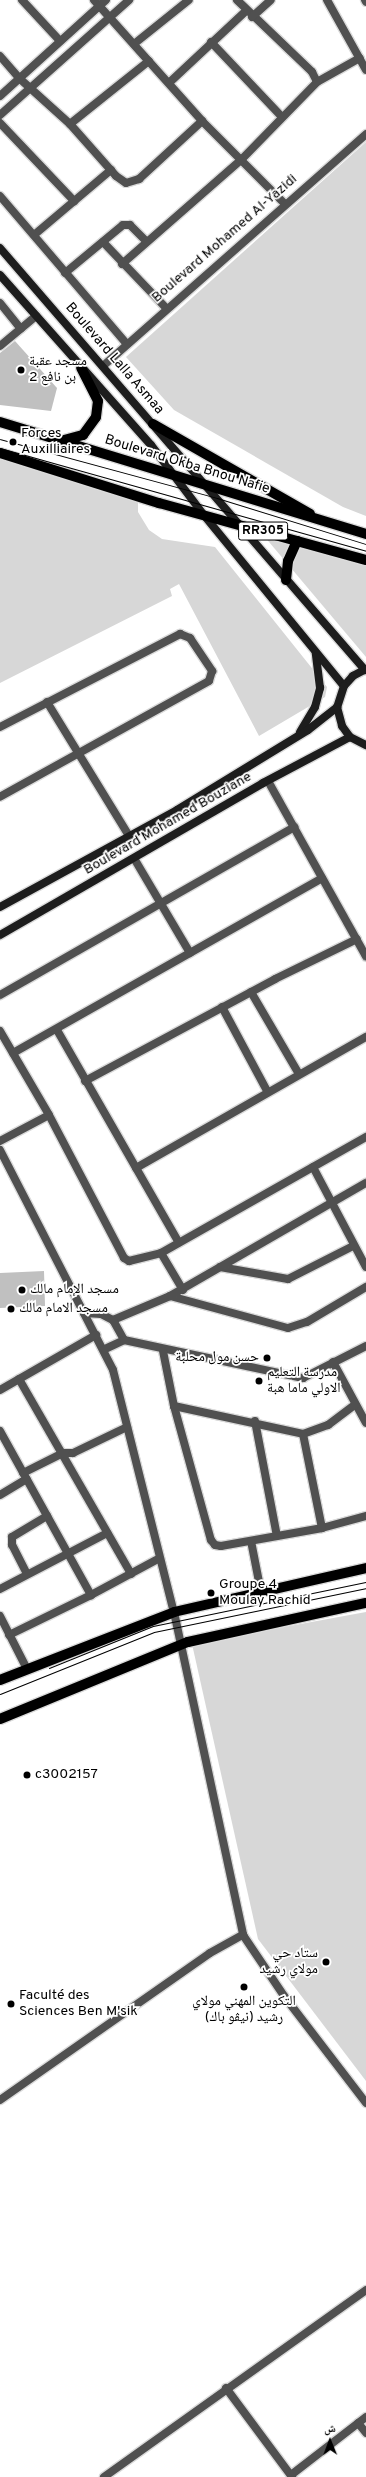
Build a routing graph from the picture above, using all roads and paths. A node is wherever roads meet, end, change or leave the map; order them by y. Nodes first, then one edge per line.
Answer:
1 (22, 0) edge
2 (106, 0) edge
3 (129, 0) edge
4 (189, 0) edge
5 (238, 0) edge
6 (271, 0) edge
7 (328, 0) edge
8 (96, 3) edge
9 (246, 10) junction
10 (109, 17) junction
11 (252, 17) junction
12 (60, 41) junction
13 (211, 42) junction
14 (134, 44) junction
15 (0, 56) edge
16 (360, 58) junction
17 (150, 61) junction
18 (366, 70) edge
19 (19, 78) junction
20 (170, 82) junction
21 (317, 82) junction
22 (31, 88) junction
23 (0, 96) edge
24 (0, 115) edge
25 (282, 117) junction
26 (202, 121) junction
27 (0, 123) edge
28 (70, 124) junction
29 (366, 134) edge
30 (241, 160) junction
31 (111, 170) junction
32 (0, 196) edge
33 (74, 201) junction
34 (285, 204) junction
35 (34, 235) junction
36 (146, 241) junction
37 (103, 242) junction
38 (0, 248) edge
39 (122, 264) junction
40 (65, 273) junction
41 (1, 277) edge
42 (0, 303) edge
43 (166, 308) junction
44 (36, 316) junction
45 (21, 329) junction
46 (127, 344) junction
47 (0, 346) edge
48 (103, 366) junction
49 (81, 368) junction
50 (0, 422) edge
51 (153, 424) junction
52 (62, 441) junction
53 (0, 453) edge
54 (173, 474) junction
55 (210, 487) junction
56 (203, 514) junction
57 (324, 522) junction
58 (239, 524) junction
59 (366, 534) edge
60 (297, 541) junction
61 (366, 560) edge
62 (286, 580) junction
63 (315, 650) junction
64 (366, 670) edge
65 (344, 686) junction
66 (47, 702) junction
67 (337, 707) junction
68 (0, 727) edge
69 (350, 737) junction
70 (294, 739) junction
71 (366, 745) edge
72 (77, 754) junction
73 (268, 781) junction
74 (0, 797) edge
75 (294, 827) junction
76 (129, 836) junction
77 (135, 860) junction
78 (322, 878) junction
79 (162, 904) junction
80 (0, 907) edge
81 (0, 935) edge
82 (357, 939) junction
83 (190, 953) junction
84 (366, 956) edge
85 (251, 992) junction
86 (0, 995) edge
87 (222, 1007) junction
88 (0, 1030) edge
89 (57, 1030) junction
90 (366, 1037) edge
91 (13, 1053) junction
92 (299, 1074) junction
93 (85, 1081) junction
94 (267, 1091) junction
95 (49, 1115) junction
96 (366, 1137) edge
97 (0, 1141) edge
98 (0, 1150) edge
99 (313, 1167) junction
100 (136, 1168) junction
101 (366, 1183) edge
102 (331, 1203) junction
103 (179, 1243) junction
104 (353, 1246) junction
105 (161, 1253) junction
106 (366, 1267) edge
107 (220, 1268) junction
108 (366, 1287) edge
109 (183, 1290) junction
110 (170, 1296) junction
111 (84, 1313) junction
112 (113, 1320) junction
113 (96, 1335) junction
114 (124, 1340) junction
115 (366, 1346) edge
116 (104, 1349) junction
117 (163, 1351) junction
118 (333, 1362) junction
119 (19, 1378) junction
120 (0, 1390) edge
121 (355, 1405) junction
122 (174, 1406) junction
123 (255, 1421) junction
124 (366, 1423) edge
125 (127, 1427) junction
126 (0, 1431) edge
127 (303, 1434) junction
128 (63, 1453) junction
129 (25, 1476) junction
130 (0, 1495) edge
131 (47, 1516) junction
132 (366, 1516) edge
133 (322, 1528) junction
134 (107, 1533) junction
135 (277, 1536) junction
136 (251, 1541) junction
137 (67, 1552) junction
138 (158, 1559) junction
139 (366, 1568) edge
140 (28, 1574) junction
141 (131, 1574) junction
142 (0, 1589) edge
143 (261, 1592) junction
144 (91, 1594) junction
145 (366, 1603) edge
146 (174, 1612) junction
147 (0, 1616) edge
148 (10, 1635) junction
149 (180, 1645) junction
150 (27, 1669) junction
151 (0, 1680) edge
152 (0, 1719) edge
153 (243, 1935) junction
154 (0, 2100) edge
155 (366, 2103) edge
156 (366, 2290) edge
157 (226, 2388) junction
158 (366, 2417) edge
159 (358, 2423) junction
160 (366, 2433) edge
161 (292, 2476) edge
162 (104, 2477) edge

1 - 12 street
2 - 8 street
3 - 10 street
4 - 14 street
5 - 9 street
6 - 11 street
7 - 16 street
8 - 10 street
8 - 12 street
9 - 11 street
9 - 13 street
10 - 14 street
10 - 22 street
11 - 21 street
12 - 19 street
13 - 20 street
13 - 25 street
14 - 17 street
15 - 19 street
16 - 18 street
16 - 21 street
17 - 20 street
17 - 28 street
19 - 22 street
19 - 23 street
20 - 26 street
21 - 25 street
22 - 24 street
22 - 28 street
25 - 30 street
26 - 30 street
26 - 31 street
27 - 33 street
28 - 31 street
29 - 34 street, Boulevard Mohamed Al-Yazidi
30 - 34 street
30 - 36 street
31 - 33 street
32 - 35 street
33 - 35 street
34 - 43 street, Boulevard Mohamed Al-Yazidi
35 - 40 street
36 - 37 street
36 - 39 street
37 - 39 street
37 - 40 street
38 - 48 main road, Boulevard Lalla Asmaa
39 - 43 street
40 - 46 street
41 - 44 main road, Boulevard Lalla Asmaa
42 - 45 street
43 - 46 street, Boulevard Mohamed Al-Yazidi
44 - 45 street
44 - 49 main road, Boulevard Lalla Asmaa
45 - 47 street
46 - 48 street, Boulevard Mohamed Al-Yazidi
48 - 51 main road, Boulevard Lalla Asmaa
49 - 52 main road
49 - 54 main road, Boulevard Lalla Asmaa
50 - 52 main road, Boulevard Okba Bnou Nafie / RR305
51 - 55 main road, Boulevard Lalla Asmaa
51 - 57 main road
52 - 54 main road, Boulevard Okba Bnou Nafie / RR305
53 - 56 main road, RR305
54 - 55 main road, Boulevard Okba Bnou Nafie / RR305
54 - 56 main road, Boulevard Lalla Asmaa
55 - 57 main road, Boulevard Okba Bnou Nafie / RR305
55 - 58 main road, Boulevard Lalla Asmaa
56 - 58 main road, RR305
56 - 63 main road, Boulevard Lalla Asmaa
57 - 59 main road, Boulevard Okba Bnou Nafie / RR305
58 - 60 main road, RR305
58 - 62 main road, Boulevard Lalla Asmaa
60 - 61 main road, RR305
60 - 62 main road
62 - 64 main road, Boulevard Lalla Asmaa
63 - 65 main road, Boulevard Lalla Asmaa
63 - 70 main road
64 - 65 main road
65 - 67 main road
66 - 68 street
66 - 72 street
66 - 72 street
67 - 69 main road
67 - 70 main road, Boulevard Mohamed Bouziane
69 - 71 main road
69 - 73 main road, Boulevard Mohamed Bouziane
70 - 76 main road, Boulevard Mohamed Bouziane
72 - 74 street
72 - 76 street
73 - 75 street
73 - 77 main road, Boulevard Mohamed Bouziane
75 - 78 street
75 - 79 street
76 - 80 main road, Boulevard Mohamed Bouziane
77 - 79 street
77 - 81 main road, Boulevard Mohamed Bouziane
78 - 82 street
78 - 83 street
79 - 83 street
79 - 86 street
82 - 84 street
82 - 85 street
83 - 89 street
85 - 87 street
85 - 92 street
87 - 93 street
87 - 94 street
88 - 91 street
89 - 91 street
89 - 93 street
90 - 92 street
91 - 95 street
92 - 94 street
93 - 100 street
94 - 100 street
95 - 97 street
95 - 105 street
96 - 99 street
98 - 111 street
99 - 102 street
99 - 103 street
100 - 103 street
101 - 102 street
102 - 104 street
102 - 107 street
103 - 105 street
104 - 106 street
104 - 107 street
105 - 109 street
107 - 109 street
108 - 110 street
109 - 110 street
110 - 112 street
111 - 112 street
111 - 113 street
112 - 114 street
113 - 116 street
113 - 119 street
114 - 116 street
114 - 117 street
115 - 118 street
116 - 125 street
117 - 118 street
117 - 122 street
118 - 121 street
119 - 120 street
119 - 128 street
121 - 124 street
121 - 127 street
122 - 123 street
122 - 136 street
123 - 127 street
123 - 135 street
125 - 128 street
125 - 138 street
126 - 129 street
127 - 133 street
128 - 129 street
128 - 134 street
129 - 130 street
129 - 131 street
131 - 137 street
131 - 140 street
132 - 133 street
133 - 135 street
134 - 137 street
134 - 141 street
135 - 136 street
136 - 143 street
137 - 140 street
137 - 144 street
138 - 141 street
138 - 146 street
139 - 143 main road
140 - 142 street
141 - 144 street
143 - 146 main road
144 - 148 street
145 - 149 main road
146 - 149 street
146 - 150 main road
147 - 148 street
148 - 150 street
149 - 152 main road
149 - 153 street
150 - 151 main road
153 - 154 street
153 - 155 street
156 - 157 street
157 - 161 street
157 - 162 street
158 - 159 street
159 - 160 street
159 - 161 street

